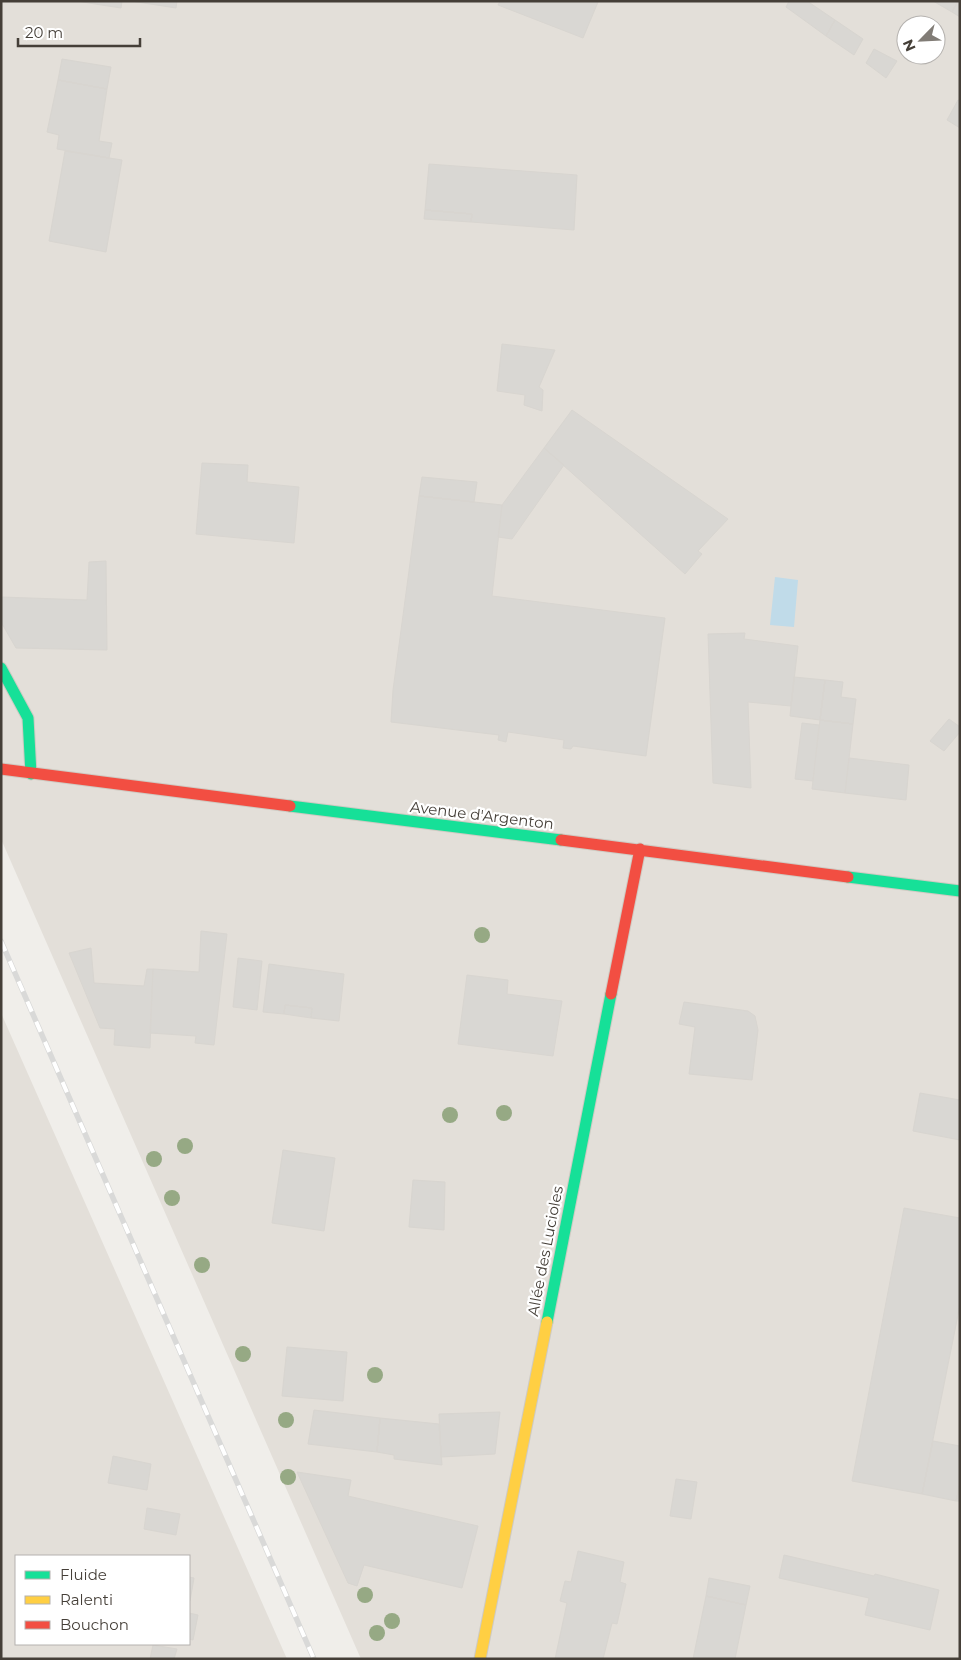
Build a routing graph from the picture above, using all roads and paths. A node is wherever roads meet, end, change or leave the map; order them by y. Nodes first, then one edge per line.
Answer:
1 (1, 668) edge
2 (1, 770) edge
3 (31, 774) junction
4 (640, 850) junction
5 (960, 891) edge
6 (480, 1659) edge

1 - 3 main road
2 - 3 main road, Avenue d'Argenton
3 - 4 main road, Avenue d'Argenton
4 - 5 main road, Avenue d'Argenton
4 - 6 main road, Allée des Lucioles

